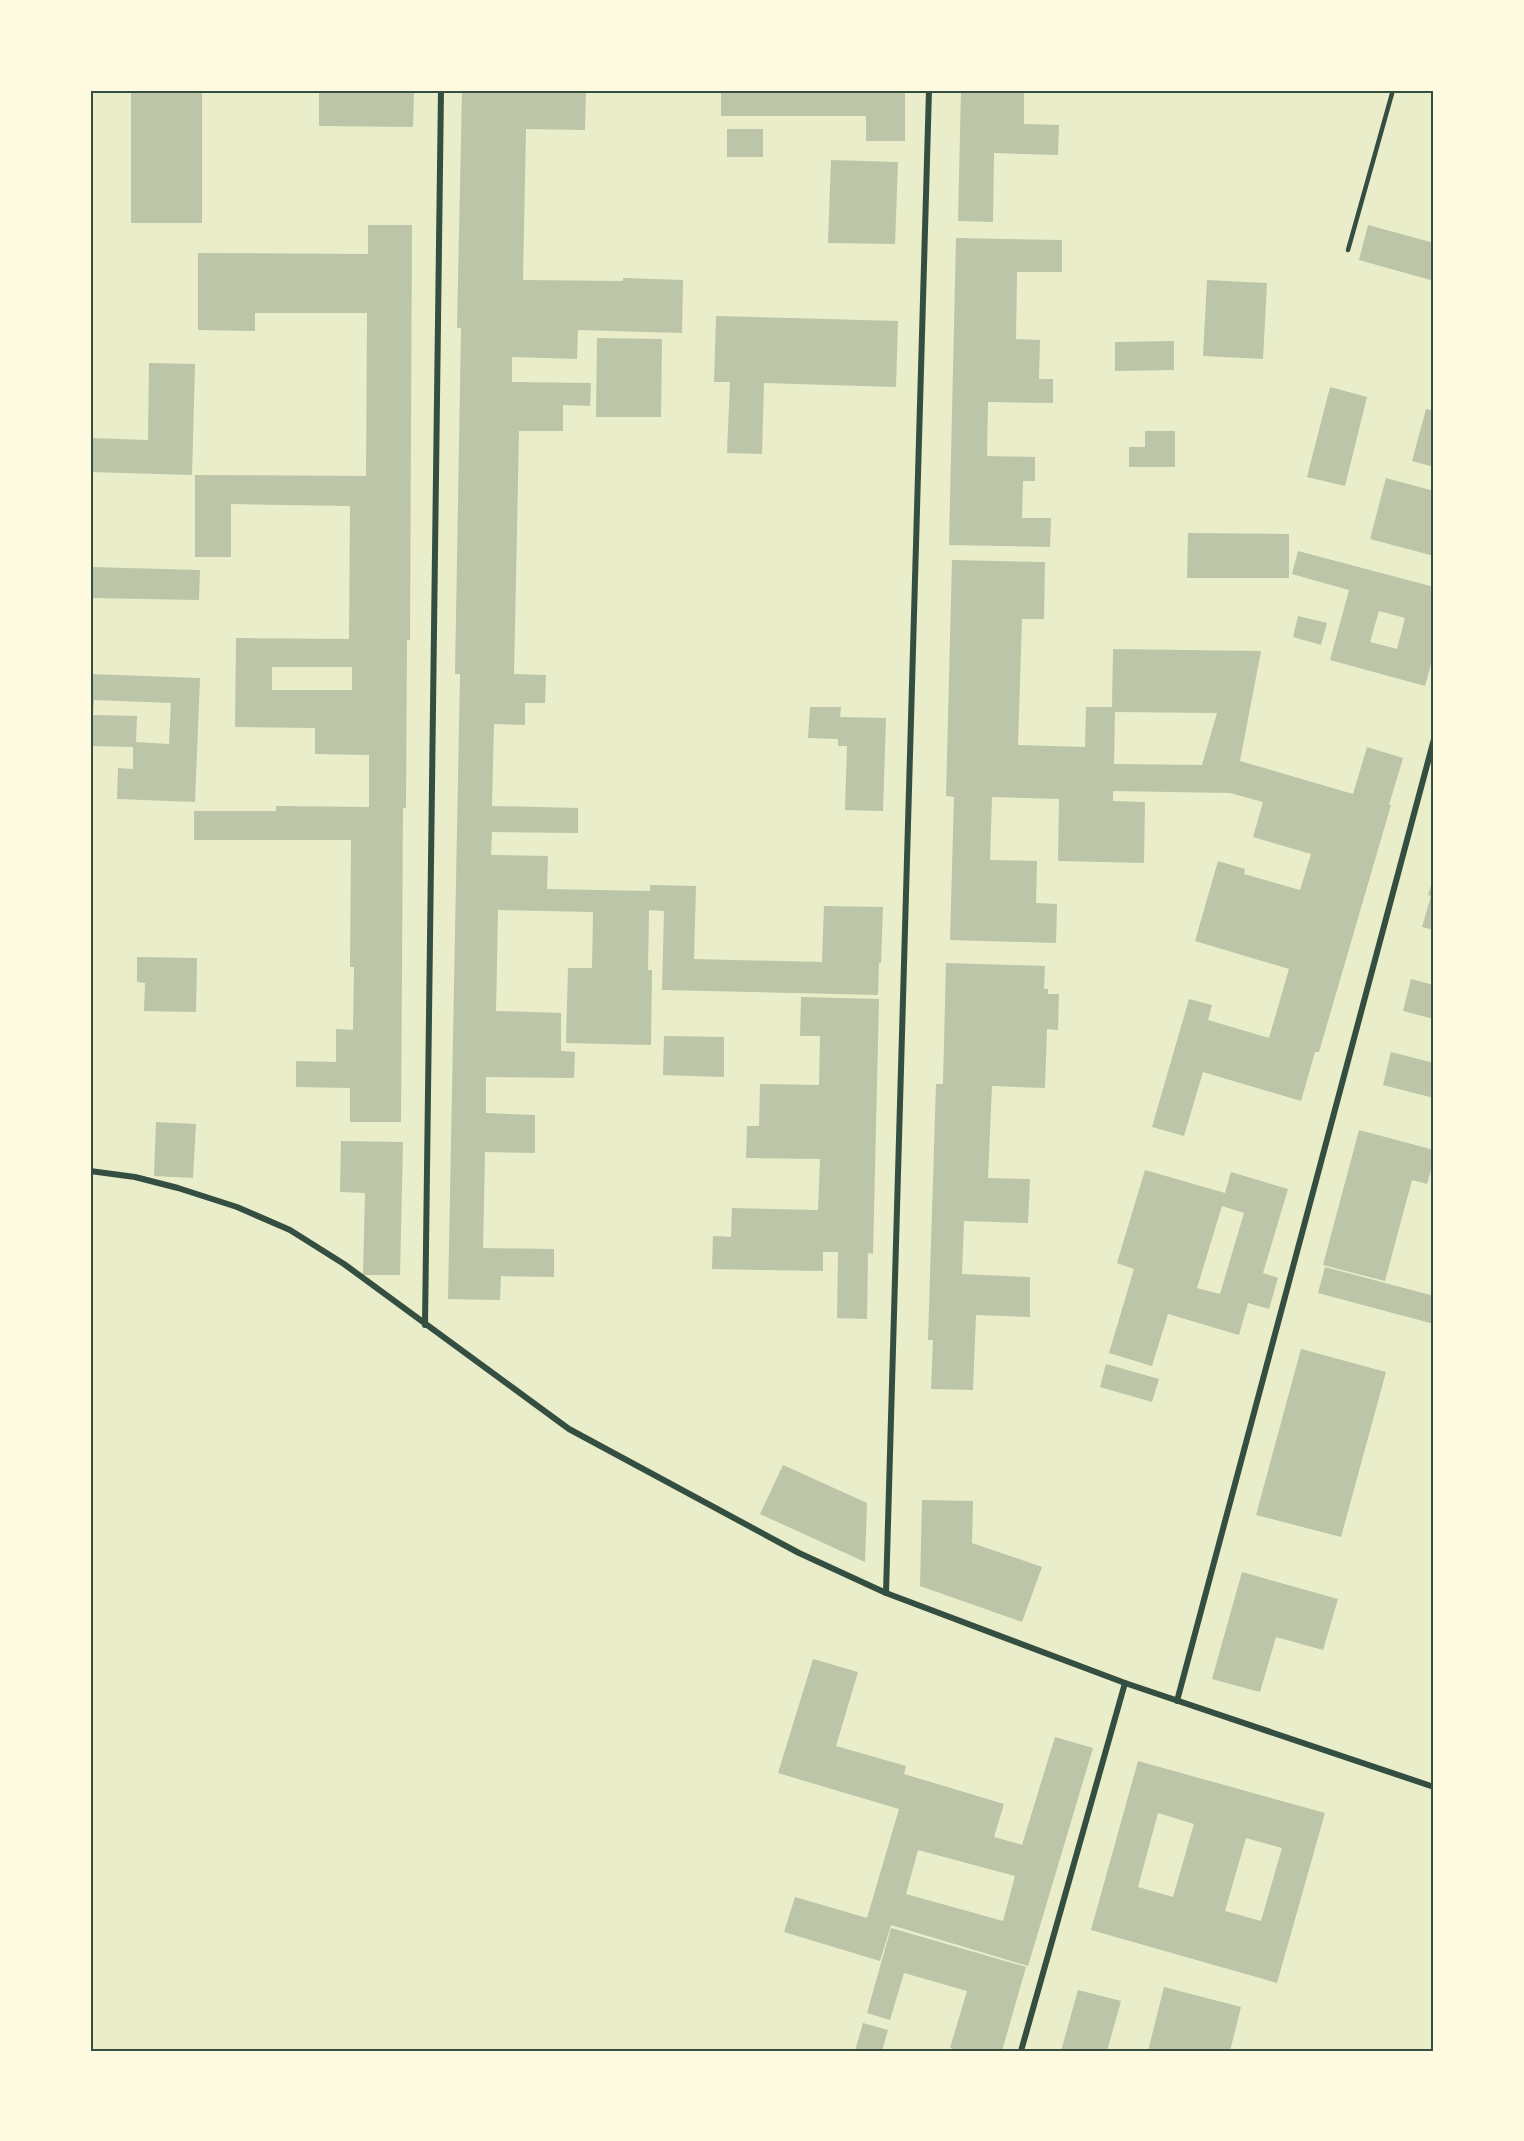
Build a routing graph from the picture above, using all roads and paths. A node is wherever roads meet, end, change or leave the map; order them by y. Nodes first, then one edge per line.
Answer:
1 (441, 90) edge
2 (929, 90) edge
3 (1393, 90) edge
4 (1348, 250) dead end
5 (1434, 739) edge
6 (90, 1171) edge
7 (425, 1325) junction
8 (886, 1593) junction
9 (1125, 1683) junction
10 (1177, 1701) junction
11 (1434, 1787) edge
12 (1022, 2051) edge

1 - 7 street
2 - 8 street
3 - 4 lane
5 - 10 street
6 - 7 street
7 - 8 street
8 - 9 street
9 - 10 street
9 - 12 street
10 - 11 street

